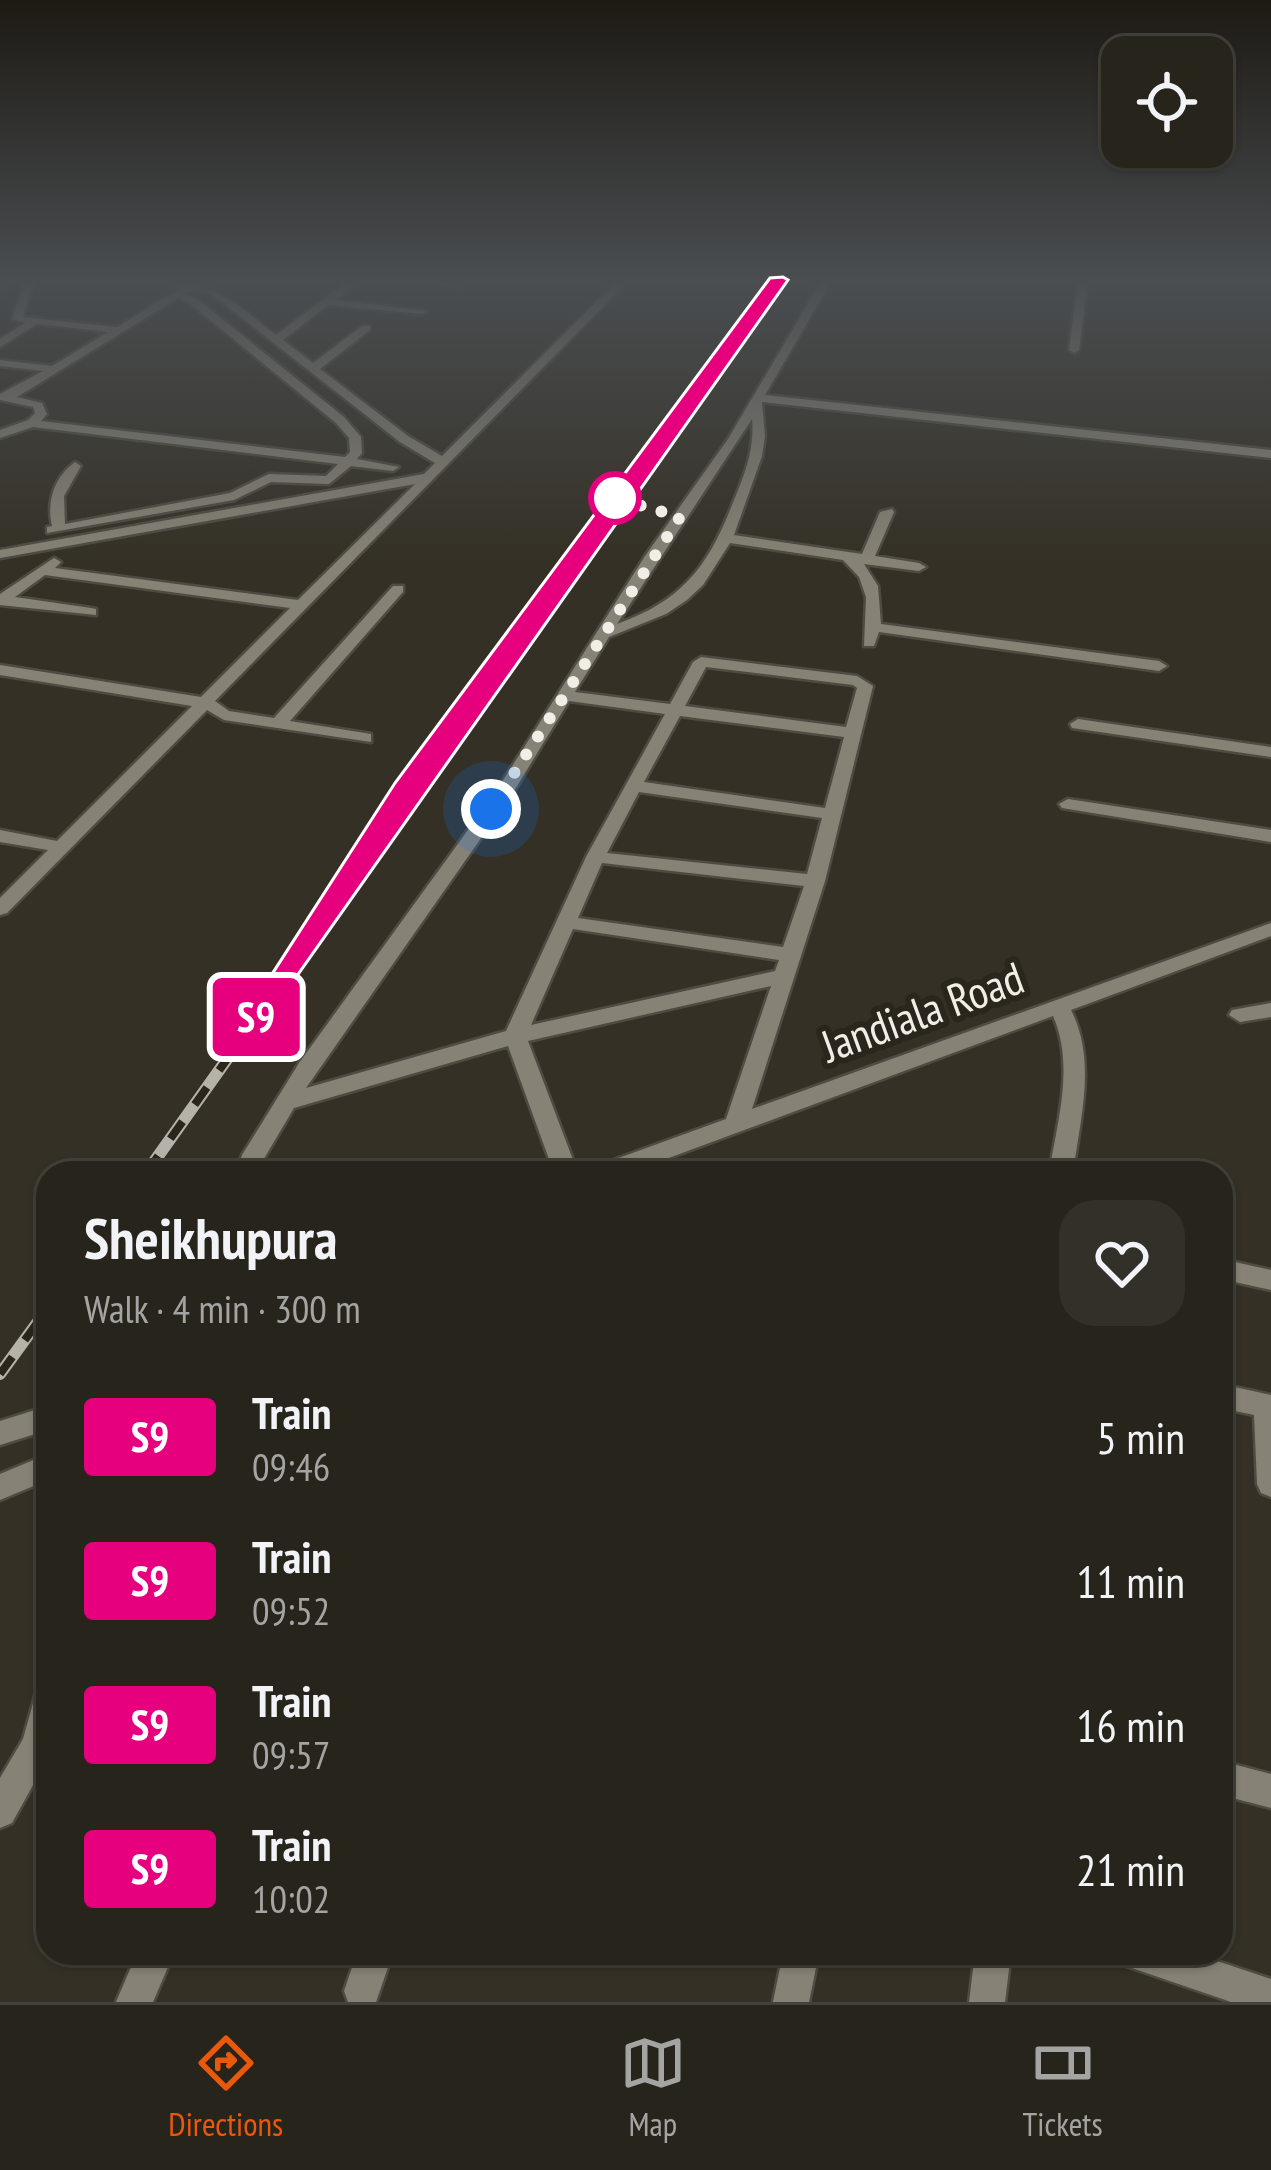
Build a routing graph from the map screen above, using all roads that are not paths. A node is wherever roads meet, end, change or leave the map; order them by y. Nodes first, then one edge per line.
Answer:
1 (46, 373) edge
2 (283, 373) edge
3 (317, 373) edge
4 (531, 373) edge
5 (772, 373) edge
6 (4, 398) edge
7 (756, 401) junction
8 (32, 423) junction
9 (0, 434) edge
10 (404, 439) junction
11 (1271, 454) edge
12 (351, 461) junction
13 (443, 462) junction
14 (75, 466) dead end
15 (393, 466) junction
16 (428, 477) junction
17 (354, 491) junction
18 (887, 512) dead end
19 (60, 529) junction
20 (727, 538) junction
21 (76, 541) junction
22 (50, 545) junction
23 (0, 554) edge
24 (857, 559) junction
25 (919, 567) dead end
26 (44, 572) junction
27 (398, 589) dead end
28 (2, 600) edge
29 (299, 605) junction
30 (91, 612) dead end
31 (604, 634) junction
32 (1159, 666) dead end
33 (0, 670) edge
34 (566, 696) junction
35 (207, 703) junction
36 (674, 711) junction
37 (278, 724) junction
38 (1078, 724) dead end
39 (852, 733) junction
40 (364, 739) dead end
41 (1271, 752) edge
42 (632, 786) junction
43 (1068, 803) dead end
44 (832, 814) junction
45 (0, 836) edge
46 (1271, 836) edge
47 (61, 847) junction
48 (595, 857) junction
49 (815, 881) junction
50 (0, 909) edge
51 (564, 922) junction
52 (1271, 929) edge
53 (788, 965) junction
54 (1059, 1006) junction
55 (1271, 1010) edge
56 (1240, 1015) dead end
57 (515, 1036) junction
58 (286, 1102) junction
59 (736, 1124) junction
60 (250, 1161) edge
61 (562, 1161) edge
62 (635, 1161) edge
63 (1062, 1161) edge
64 (1233, 1272) edge
65 (1271, 1280) edge
66 (1233, 1399) edge
67 (1269, 1407) edge
68 (36, 1422) edge
69 (0, 1433) edge
70 (36, 1474) edge
71 (1271, 1484) edge
72 (5, 1492) edge
73 (36, 1748) edge
74 (1233, 1781) edge
75 (1271, 1791) edge
76 (0, 1811) edge
77 (151, 1965) edge
78 (371, 1965) edge
79 (799, 1965) edge
80 (992, 1965) edge
81 (1176, 1965) edge
82 (362, 1991) dead end
83 (1271, 1996) edge
84 (134, 2002) edge
85 (791, 2002) edge
86 (987, 2002) edge

1 - 6 street
2 - 12 street
3 - 10 street
4 - 13 street
5 - 7 street
6 - 8 street
7 - 11 street
7 - 20 street
7 - 31 street
8 - 9 street
8 - 12 street
10 - 13 street
10 - 15 street
12 - 15 street
12 - 19 street
13 - 16 street
14 - 19 street
15 - 17 street
16 - 17 street
16 - 29 street
17 - 21 street
18 - 24 street
19 - 22 street
20 - 24 street
20 - 31 street
21 - 22 street
21 - 26 street
22 - 23 street
24 - 25 street
24 - 32 street
26 - 28 street
26 - 29 street
27 - 37 street
28 - 30 street
29 - 35 street
31 - 34 street
33 - 35 street
34 - 36 street
34 - 58 street
35 - 37 street
35 - 47 street
36 - 39 street
36 - 39 street
36 - 42 street
37 - 40 street
38 - 41 street
39 - 44 street
42 - 44 street
42 - 48 street
43 - 46 street
44 - 49 street
45 - 47 street
47 - 50 street
48 - 49 street
48 - 51 street
49 - 53 street
51 - 53 street
51 - 57 street
52 - 54 street, Jandiala Road
53 - 57 street
53 - 59 street
54 - 59 street, Jandiala Road
54 - 63 street
55 - 56 street
57 - 58 street
57 - 61 street
58 - 60 street
59 - 62 street, Jandiala Road
64 - 65 street
66 - 67 street
67 - 71 street
68 - 69 street
70 - 72 street
73 - 76 street
74 - 75 street
77 - 84 street
78 - 82 street
79 - 85 street
80 - 86 street
81 - 83 street

